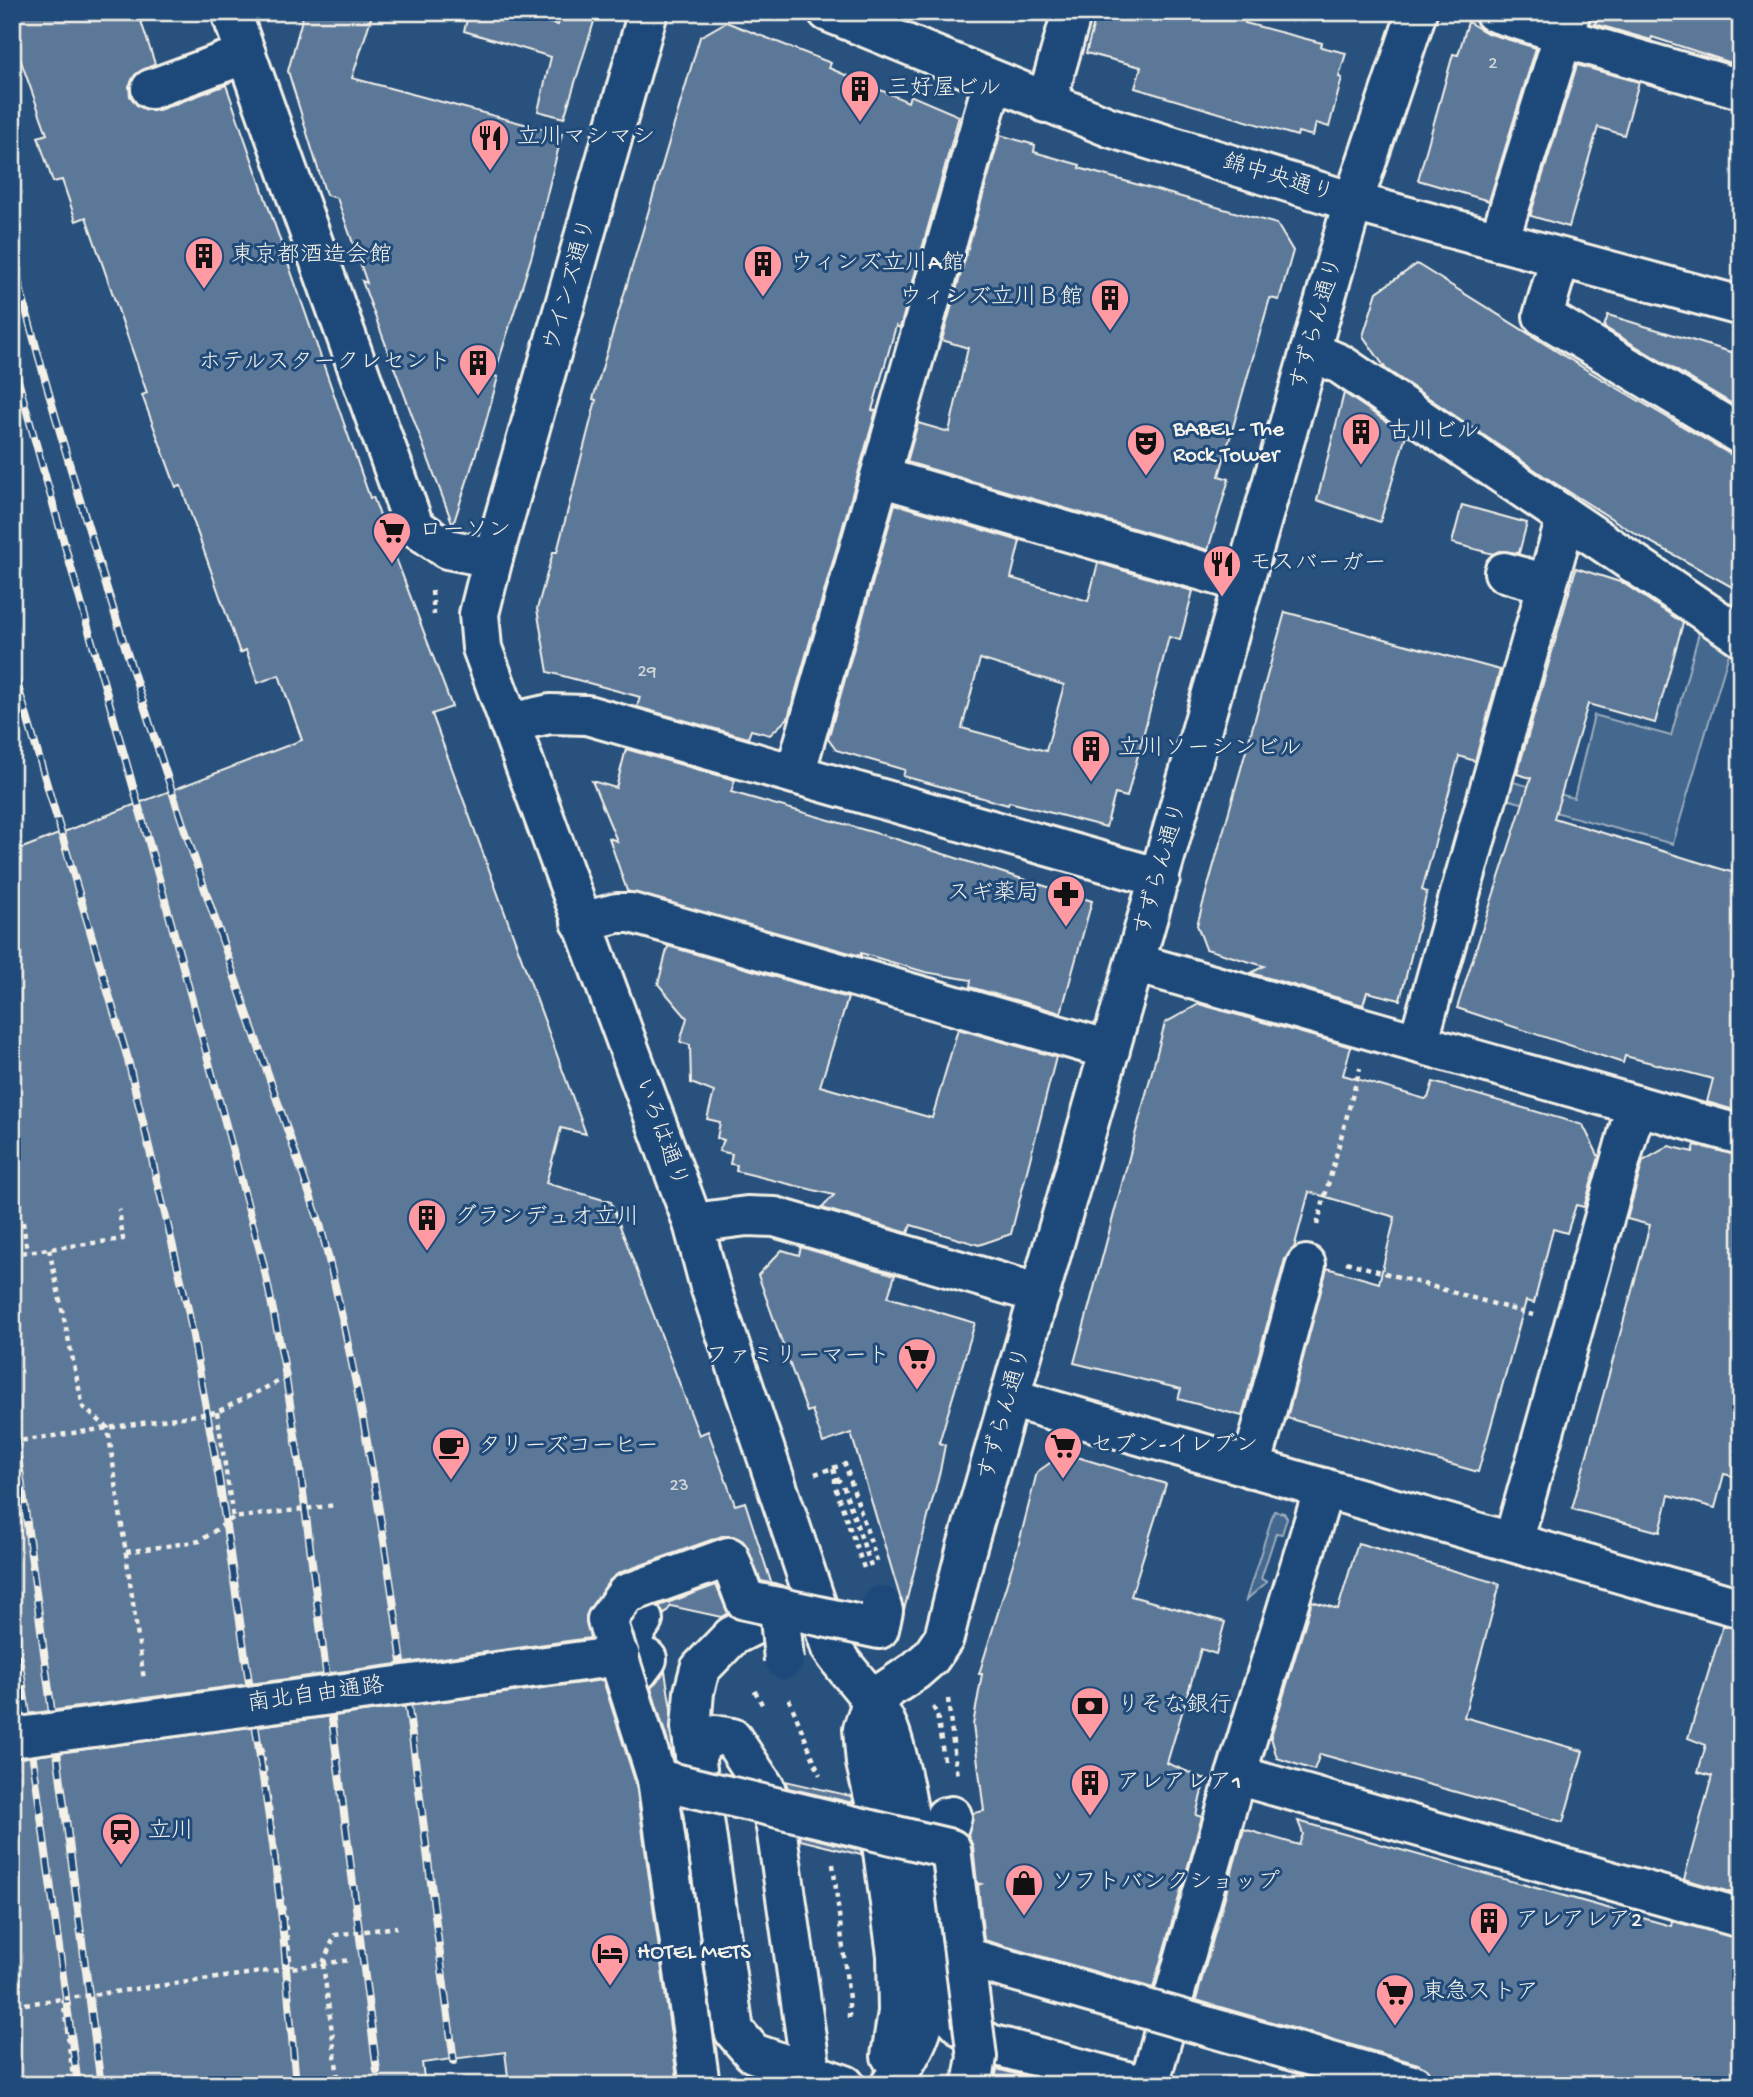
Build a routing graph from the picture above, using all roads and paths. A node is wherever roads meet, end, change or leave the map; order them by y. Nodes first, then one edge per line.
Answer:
1 (231, 12) edge
2 (648, 12) edge
3 (828, 12) edge
4 (1072, 12) edge
5 (1417, 12) edge
6 (1494, 12) edge
7 (1567, 25) edge
8 (246, 54) junction
9 (993, 81) junction
10 (151, 89) dead end
11 (1741, 89) edge
12 (1045, 103) junction
13 (1353, 202) junction
14 (1499, 241) junction
15 (1560, 258) junction
16 (1741, 306) edge
17 (1310, 351) junction
18 (1741, 435) edge
19 (880, 478) junction
20 (1566, 518) junction
21 (493, 558) junction
22 (1504, 572) dead end
23 (1244, 583) junction
24 (1547, 584) junction
25 (1741, 636) edge
26 (509, 723) junction
27 (796, 774) junction
28 (1160, 878) junction
29 (581, 922) junction
30 (1135, 963) junction
31 (1370, 1030) junction
32 (1418, 1044) junction
33 (1110, 1050) junction
34 (1636, 1105) junction
35 (1741, 1135) edge
36 (119, 1209) dead end
37 (23, 1222) dead end
38 (693, 1223) junction
39 (49, 1249) junction
40 (27, 1252) junction
41 (12, 1254) edge
42 (1319, 1254) junction
43 (1040, 1294) junction
44 (1573, 1328) junction
45 (291, 1375) dead end
46 (1010, 1398) junction
47 (217, 1412) junction
48 (108, 1428) junction
49 (12, 1442) edge
50 (807, 1466) dead end
51 (833, 1468) junction
52 (1251, 1468) junction
53 (814, 1475) junction
54 (835, 1476) junction
55 (818, 1486) dead end
56 (1324, 1488) junction
57 (336, 1505) dead end
58 (233, 1518) junction
59 (1513, 1542) junction
60 (126, 1552) junction
61 (880, 1594) junction
62 (816, 1606) junction
63 (779, 1607) junction
64 (1741, 1608) edge
65 (643, 1620) dead end
66 (633, 1658) junction
67 (784, 1660) joint
68 (873, 1699) junction
69 (150, 1719) junction
70 (12, 1738) edge
71 (695, 1756) junction
72 (1236, 1775) junction
73 (820, 1777) dead end
74 (657, 1779) junction
75 (268, 1792) dead end
76 (1741, 1918) edge
77 (397, 1927) dead end
78 (350, 1960) dead end
79 (323, 1964) junction
80 (291, 1967) junction
81 (927, 1974) junction
82 (977, 1976) junction
83 (63, 1998) junction
84 (25, 2004) dead end
85 (707, 2074) edge
86 (828, 2078) edge
87 (1395, 2082) edge
88 (980, 2083) edge
89 (74, 2085) edge
90 (339, 2085) edge
91 (884, 2085) edge
92 (890, 2085) edge
93 (1141, 2085) edge
94 (1149, 2085) edge

1 - 8 street
2 - 21 street, ウインズ通り
3 - 9 street, 錦中央通り
4 - 12 street
5 - 13 street, すずらん通り
6 - 7 street
7 - 11 street
7 - 14 street
8 - 10 street
8 - 21 street
9 - 12 street, 錦中央通り
9 - 19 street
12 - 13 street, 錦中央通り
13 - 14 street, 錦中央通り
13 - 17 street, すずらん通り
14 - 15 street, 錦中央通り
15 - 16 street, 錦中央通り
15 - 18 street
17 - 20 street
17 - 23 street, すずらん通り
19 - 23 street
19 - 27 street
20 - 24 street
20 - 25 street
21 - 26 street, いろは通り
22 - 24 street
23 - 28 street, すずらん通り
24 - 32 street
26 - 27 street
26 - 29 street, いろは通り
27 - 28 street
28 - 30 street, すずらん通り
29 - 33 street
29 - 38 street, いろは通り
30 - 31 street
30 - 33 street, すずらん通り
31 - 32 street
31 - 42 path
32 - 34 street
33 - 43 street, すずらん通り
34 - 35 street
34 - 44 street
36 - 39 path
37 - 40 path
38 - 43 street
38 - 62 street, いろは通り
39 - 40 path
39 - 48 path
40 - 41 path
42 - 44 path
42 - 52 street
43 - 46 street, すずらん通り
44 - 59 street
45 - 47 path, bridge
46 - 52 street
46 - 68 street, すずらん通り
47 - 48 path, bridge
47 - 58 path
48 - 49 path, bridge
48 - 60 path
50 - 53 path
51 - 53 path
51 - 54 path
51 - 61 path
52 - 56 street
53 - 55 path
54 - 61 path
54 - 61 path
56 - 59 street
56 - 72 street
57 - 58 path, bridge
58 - 60 path, bridge
59 - 64 street
60 - 69 path
61 - 63 street, bridge
62 - 68 street, いろは通り
62 - 71 street
63 - 66 street, bridge
63 - 67 street, bridge
65 - 66 street
66 - 69 street, 南北自由通路, bridge
66 - 74 street, bridge
67 - 73 path
68 - 81 street
68 - 91 street
69 - 70 street, 南北自由通路, bridge
71 - 86 street
71 - 86 street
72 - 76 street
72 - 94 street
74 - 82 street, bridge
74 - 85 street, bridge
75 - 80 path
77 - 79 path, bridge
78 - 79 path, bridge
79 - 80 path, bridge
79 - 90 path
80 - 83 path, bridge
81 - 92 street
81 - 93 street
82 - 87 street, bridge
82 - 88 street, bridge
83 - 84 path, bridge
83 - 89 path

